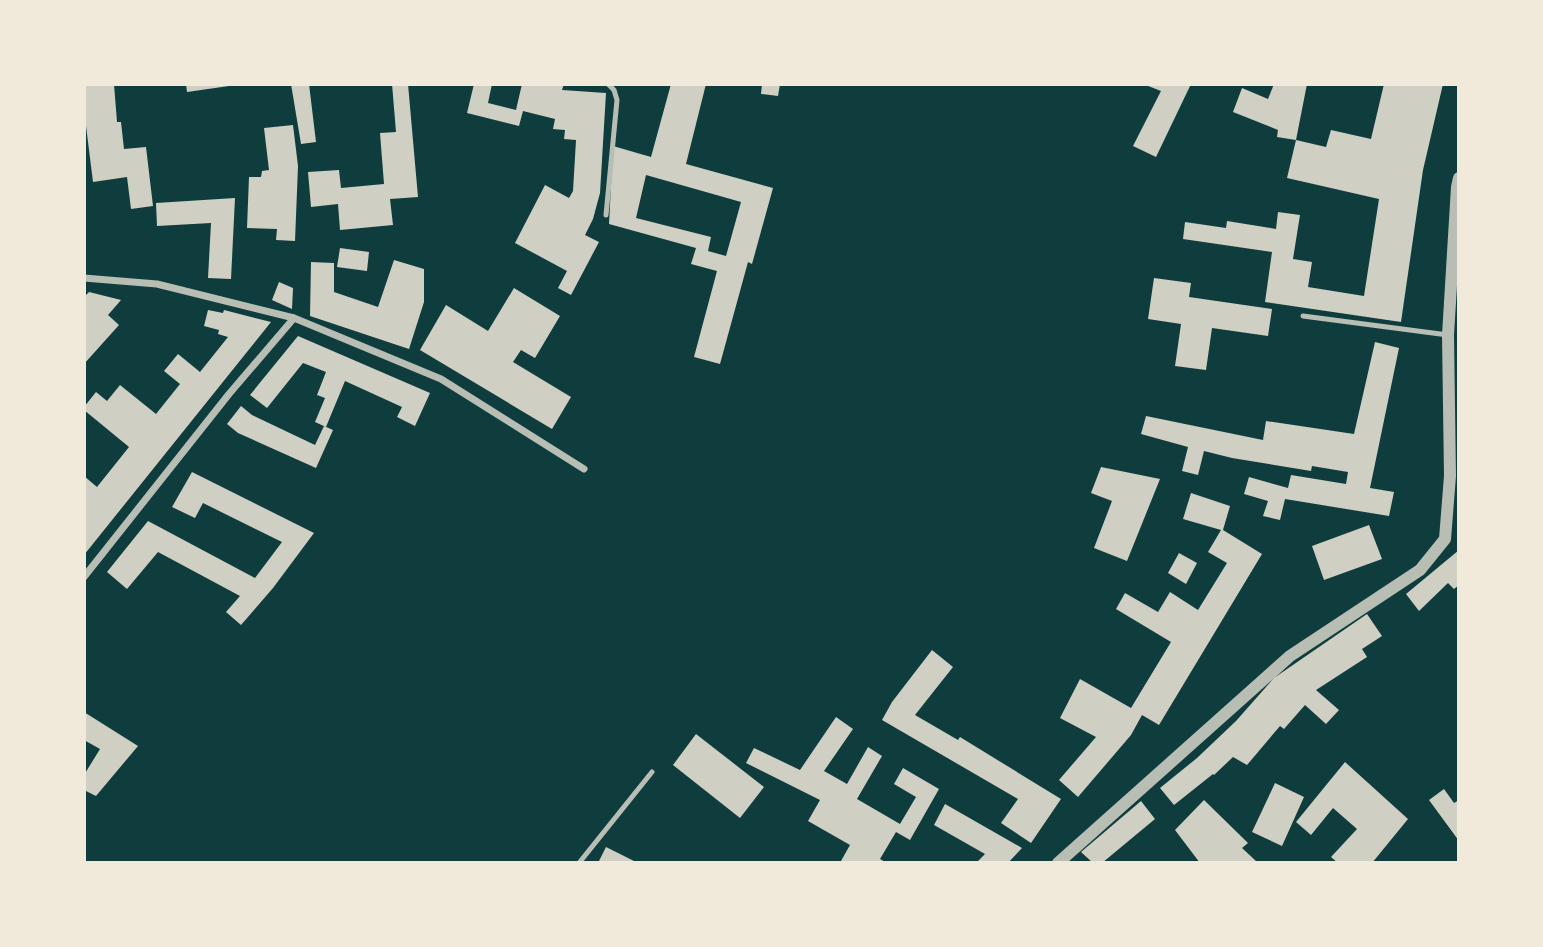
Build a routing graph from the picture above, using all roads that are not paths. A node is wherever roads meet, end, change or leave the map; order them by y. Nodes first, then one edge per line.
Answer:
1 (608, 84) edge
2 (1459, 177) edge
3 (606, 215) dead end
4 (84, 278) edge
5 (1303, 316) dead end
6 (293, 318) junction
7 (1448, 335) junction
8 (584, 469) dead end
9 (84, 577) edge
10 (652, 772) dead end
11 (579, 863) edge
12 (1058, 863) edge

1 - 3 lane
2 - 7 street
4 - 6 street
5 - 7 lane
6 - 8 street
6 - 9 street
7 - 12 street
10 - 11 lane

